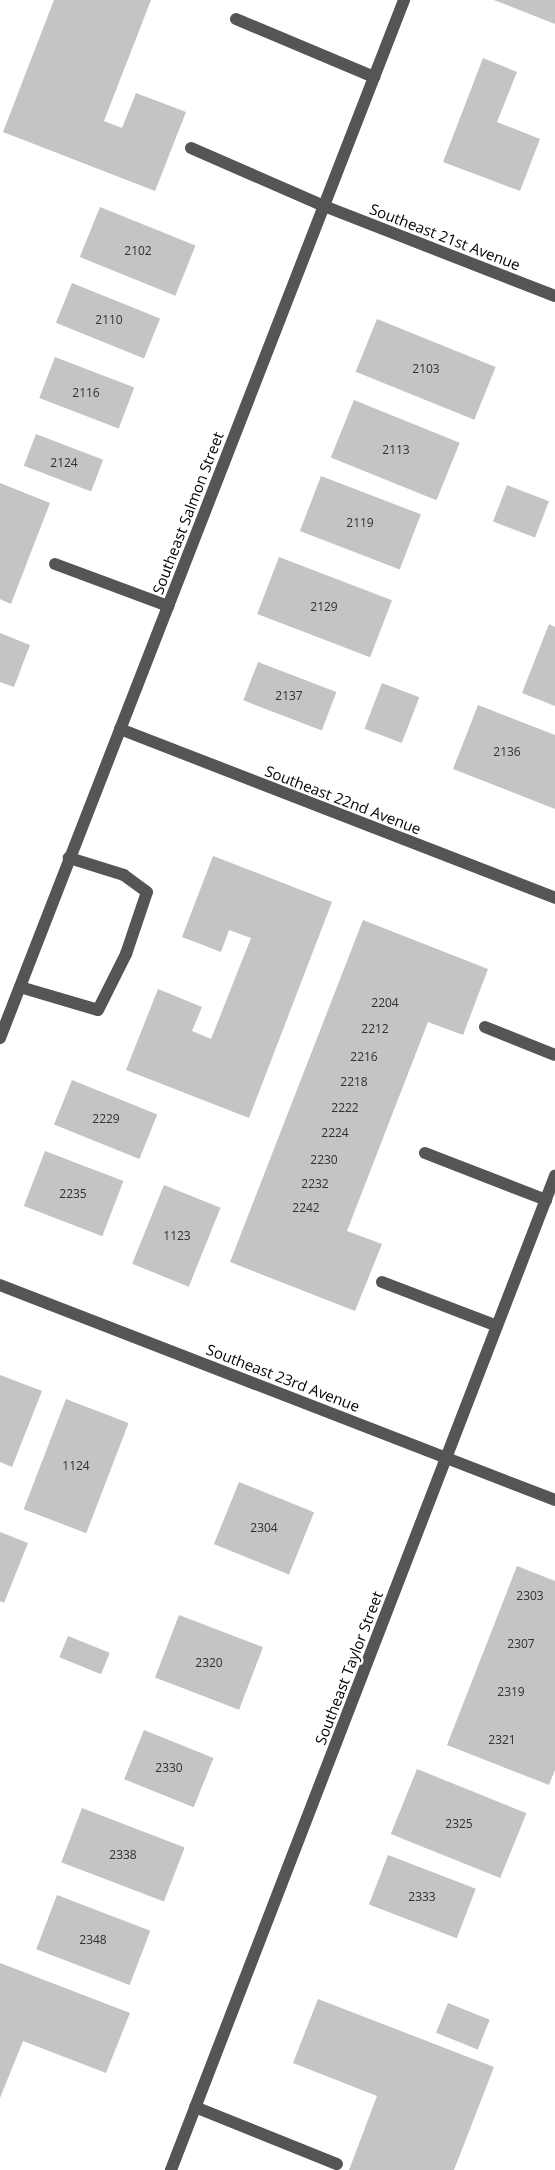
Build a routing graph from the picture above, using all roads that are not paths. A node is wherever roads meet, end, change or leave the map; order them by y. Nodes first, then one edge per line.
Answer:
1 (404, 0) edge
2 (236, 19) dead end
3 (374, 77) junction
4 (191, 148) dead end
5 (324, 206) junction
6 (555, 296) edge
7 (55, 564) dead end
8 (168, 606) junction
9 (120, 729) junction
10 (69, 858) junction
11 (555, 898) edge
12 (20, 987) junction
13 (485, 1027) dead end
14 (0, 1038) edge
15 (555, 1055) edge
16 (425, 1154) dead end
17 (555, 1176) edge
18 (546, 1200) junction
19 (382, 1282) dead end
20 (0, 1285) edge
21 (497, 1326) junction
22 (446, 1457) junction
23 (555, 1500) edge
24 (195, 2107) junction
25 (337, 2164) dead end
26 (171, 2170) edge

1 - 3 street, Southeast Salmon Street
2 - 3 street
3 - 5 street, Southeast Salmon Street
4 - 5 street, Southeast 21st Avenue
5 - 6 street, Southeast 21st Avenue
5 - 8 street, Southeast Salmon Street
7 - 8 street
8 - 9 street, Southeast Salmon Street
9 - 10 street, Southeast Salmon Street
9 - 11 street, Southeast 22nd Avenue
10 - 12 street, Southeast Salmon Street
10 - 12 street
12 - 14 street, Southeast Salmon Street
13 - 15 street
16 - 18 street
17 - 18 street, Southeast Taylor Street
18 - 21 street, Southeast Taylor Street
19 - 21 street
20 - 22 street, Southeast 23rd Avenue
21 - 22 street, Southeast Taylor Street
22 - 23 street, Southeast 23rd Avenue
22 - 24 street, Southeast Taylor Street
24 - 25 street
24 - 26 street, Southeast Taylor Street

